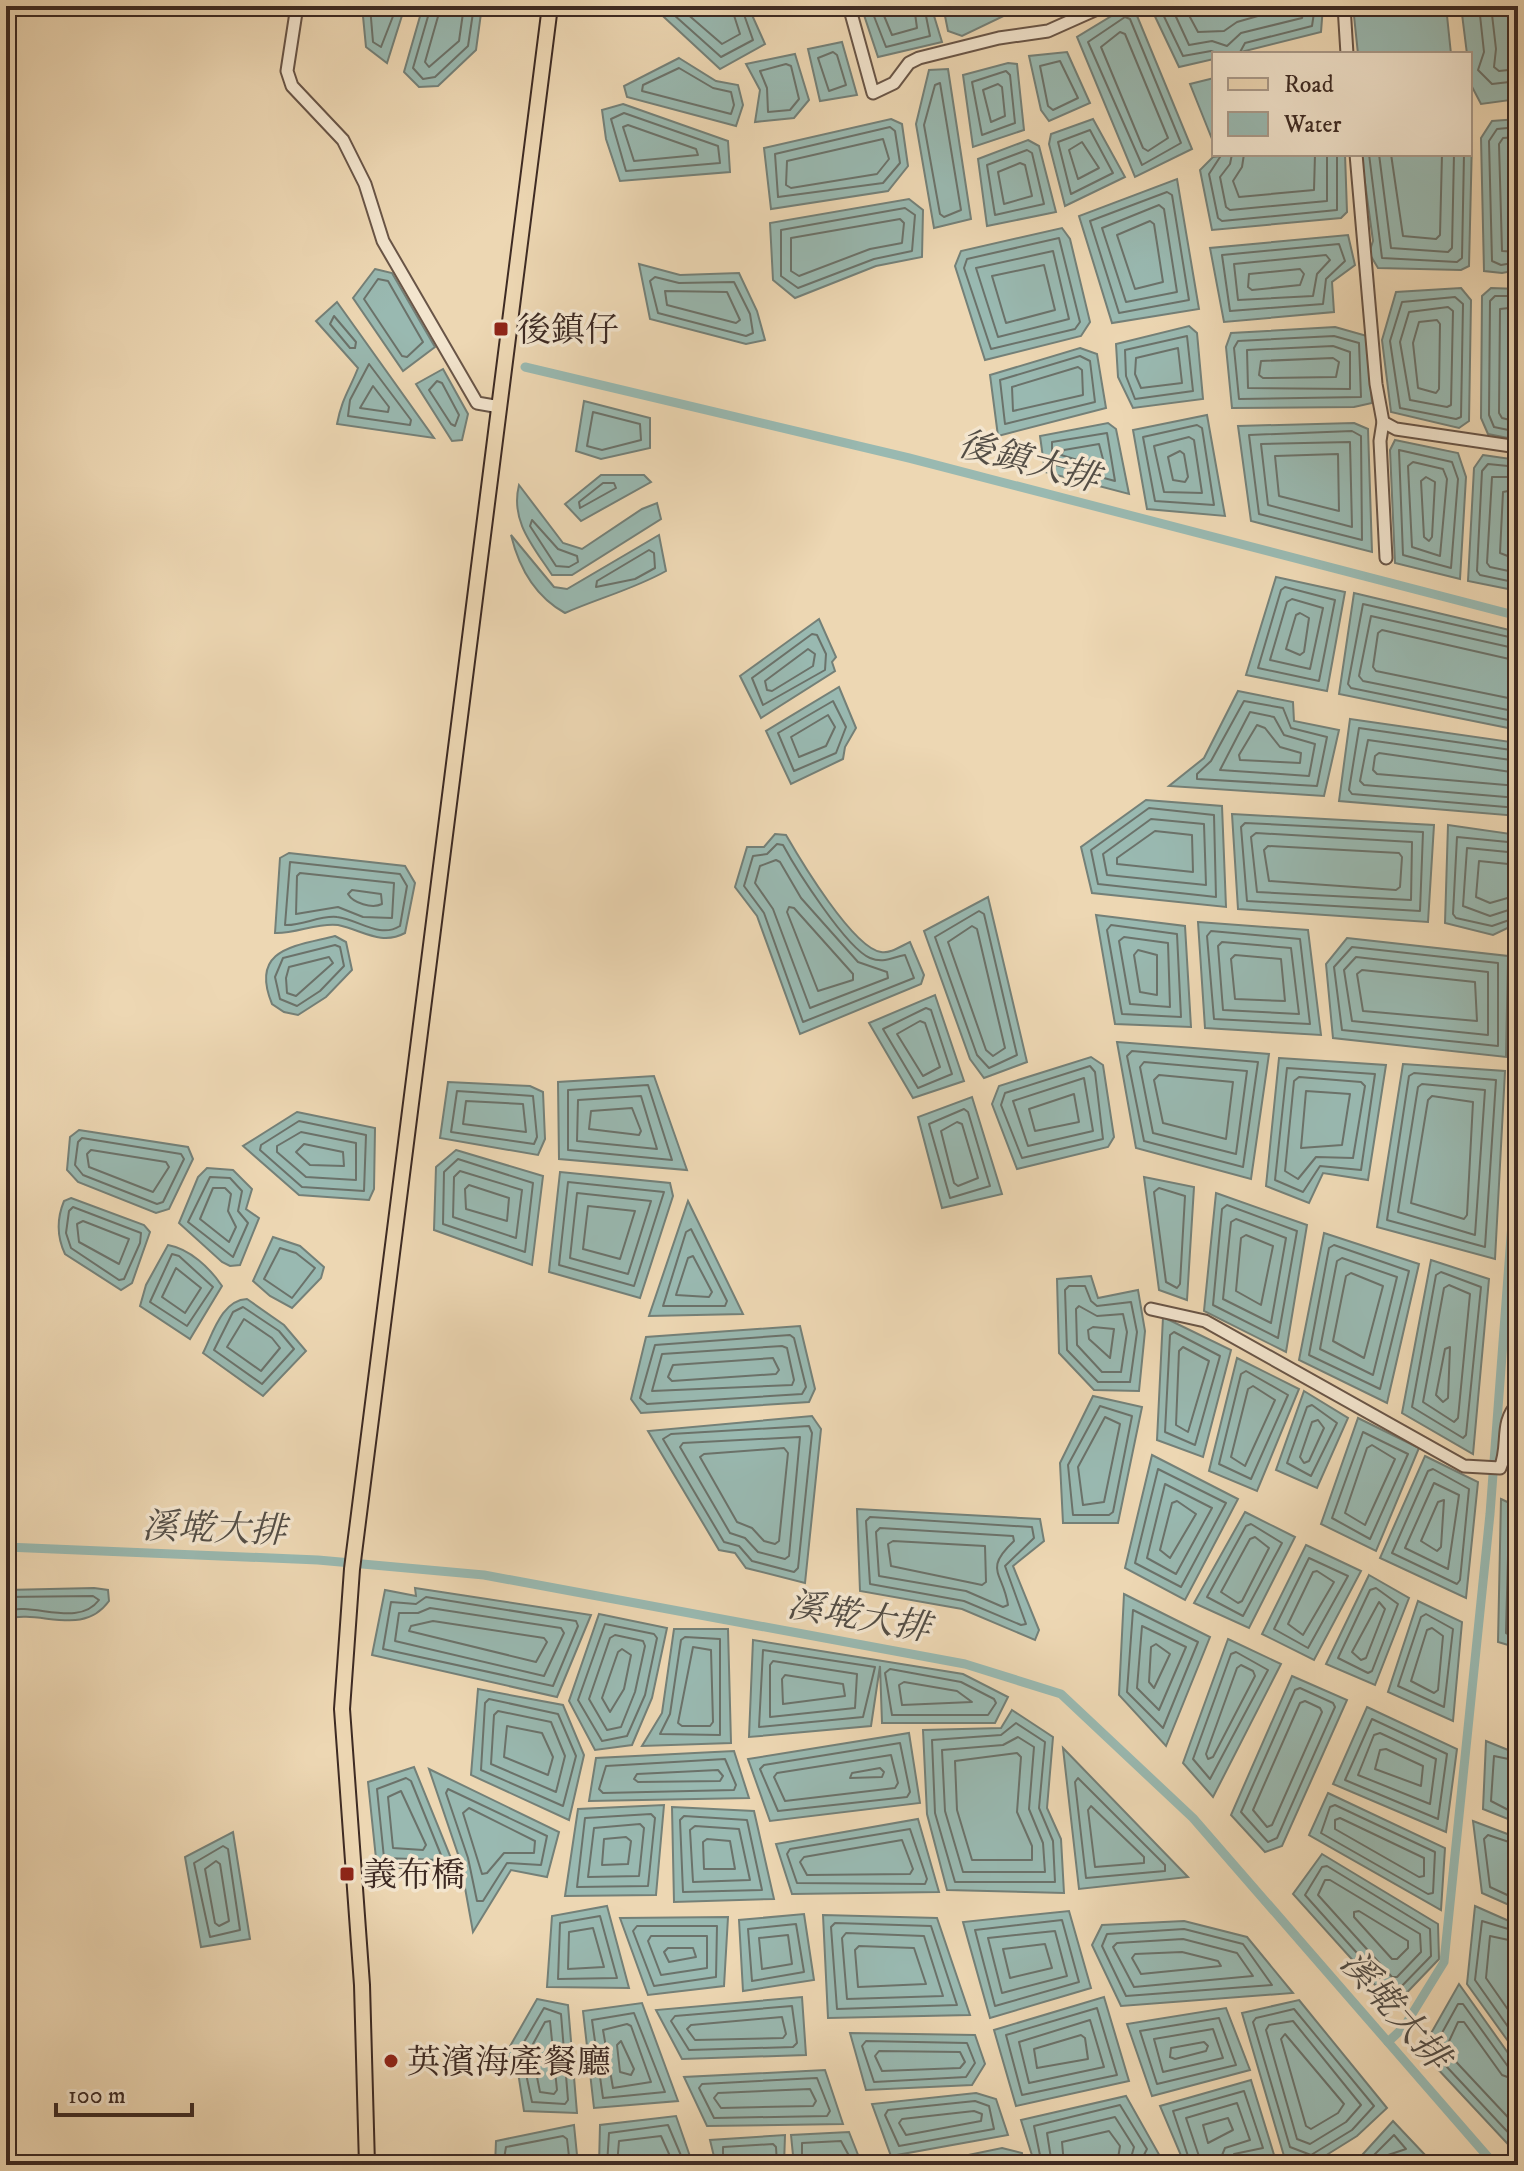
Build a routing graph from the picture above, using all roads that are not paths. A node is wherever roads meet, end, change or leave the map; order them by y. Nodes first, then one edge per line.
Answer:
1 (297, 6) edge
2 (550, 6) edge
3 (849, 6) edge
4 (1104, 6) edge
5 (1344, 6) edge
6 (1347, 52) edge
7 (1356, 156) edge
8 (500, 407) junction
9 (1383, 422) junction
10 (1518, 447) edge
11 (1386, 558) dead end
12 (1151, 1309) dead end
13 (1518, 1404) edge
14 (367, 2165) edge

1 - 8 street
2 - 8 main road
3 - 4 street
5 - 6 street
7 - 9 street
8 - 14 main road
9 - 10 street
9 - 11 street
12 - 13 street

